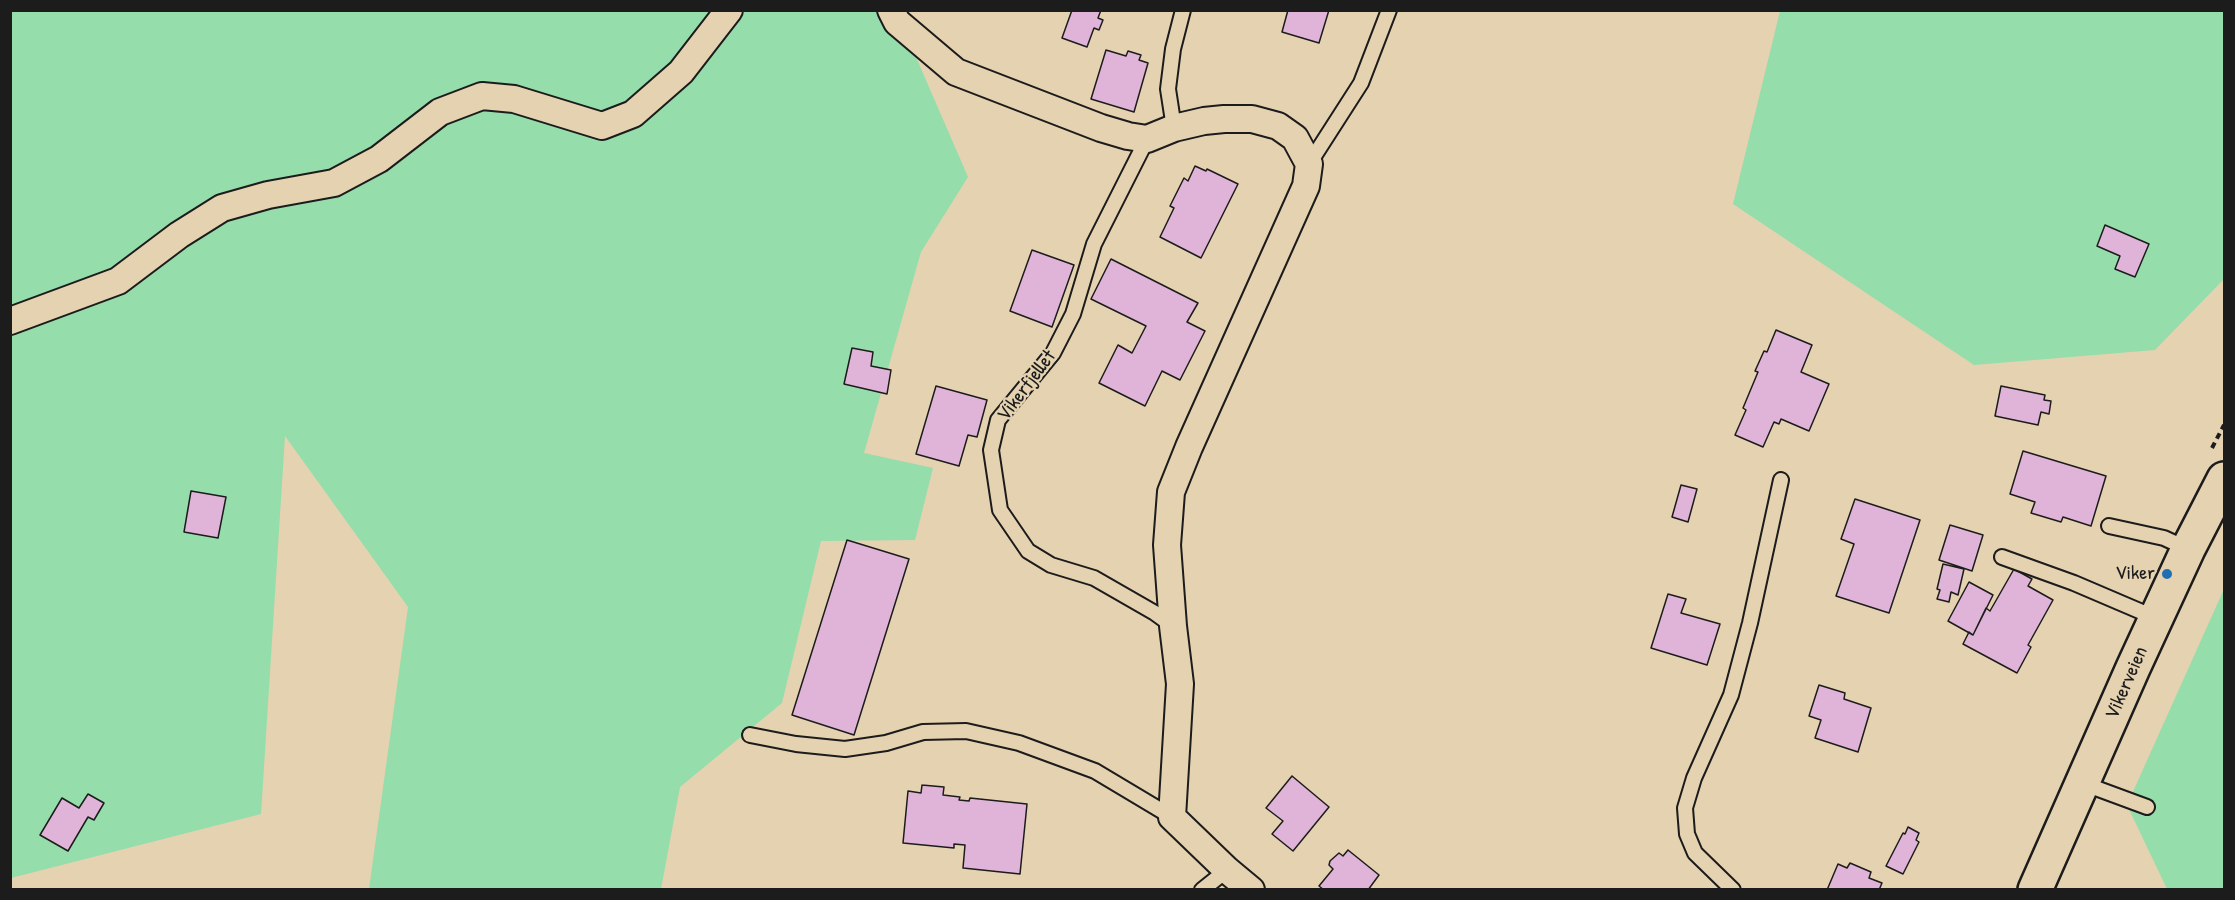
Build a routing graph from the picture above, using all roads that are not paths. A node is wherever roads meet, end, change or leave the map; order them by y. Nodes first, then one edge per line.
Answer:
1 (729, 10) edge
2 (891, 10) edge
3 (1183, 10) edge
4 (1389, 10) edge
5 (1174, 128) junction
6 (1147, 139) junction
7 (1309, 164) junction
8 (10, 321) edge
9 (2224, 479) edge
10 (1781, 480) dead end
11 (2109, 526) dead end
12 (2188, 549) junction
13 (2002, 557) dead end
14 (2156, 619) junction
15 (1173, 626) junction
16 (750, 735) dead end
17 (2082, 783) junction
18 (2147, 807) dead end
19 (1172, 816) junction
20 (1227, 870) junction
21 (1202, 890) edge
22 (1251, 890) edge
23 (1734, 890) edge
24 (2035, 890) edge

1 - 8 street
2 - 6 street
3 - 5 lane
4 - 7 lane
5 - 6 street
5 - 7 street
6 - 15 lane, Vikerfjellet
7 - 15 street
9 - 12 main road, Vikerveien
10 - 23 lane
11 - 12 lane
12 - 14 main road, Vikerveien
13 - 14 lane
14 - 17 main road, Vikerveien
15 - 19 street
16 - 19 lane
17 - 18 lane
17 - 24 main road, Vikerveien
19 - 20 street
20 - 21 lane
20 - 22 street

